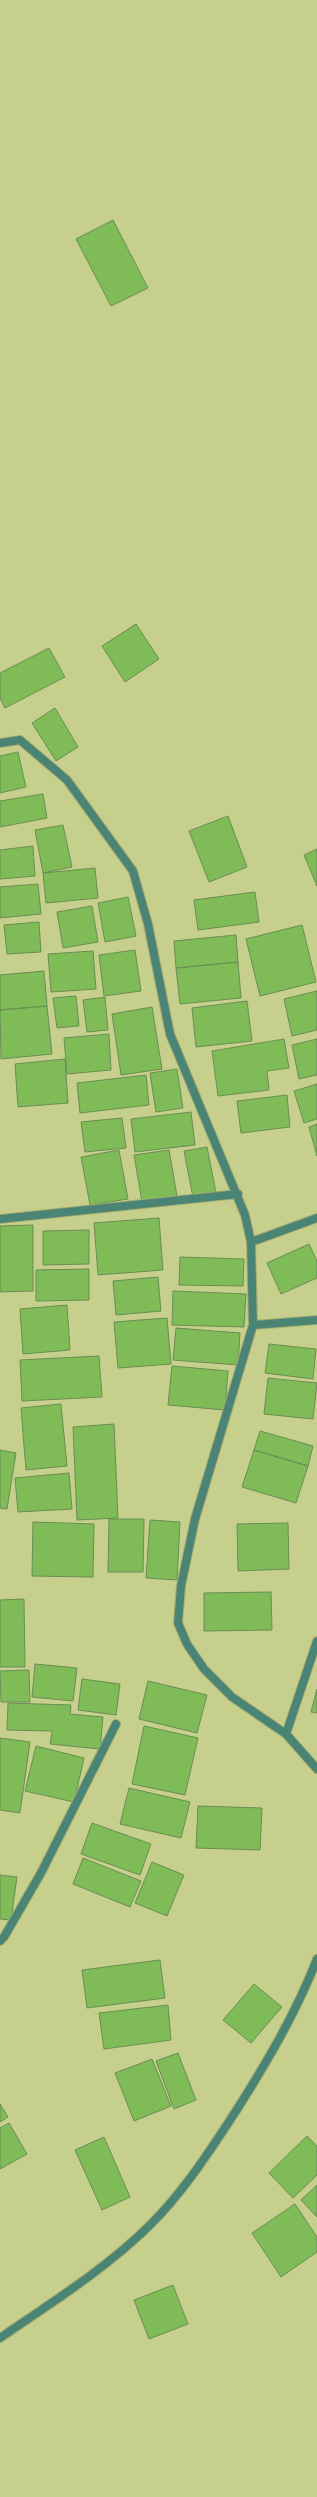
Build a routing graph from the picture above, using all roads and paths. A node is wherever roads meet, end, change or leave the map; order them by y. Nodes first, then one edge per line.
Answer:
1 (0, 743) edge
2 (238, 1194) junction
3 (317, 1218) edge
4 (0, 1219) edge
5 (251, 1242) junction
6 (317, 1320) edge
7 (253, 1325) junction
8 (317, 1641) edge
9 (116, 1724) dead end
10 (286, 1734) junction
11 (317, 1769) edge
12 (0, 1941) edge
13 (317, 1959) edge
14 (0, 2338) edge

1 - 2 street
2 - 4 street
2 - 5 street
3 - 5 street
5 - 7 street
6 - 7 street
7 - 10 street
8 - 10 street
9 - 12 street
10 - 11 street
13 - 14 street

